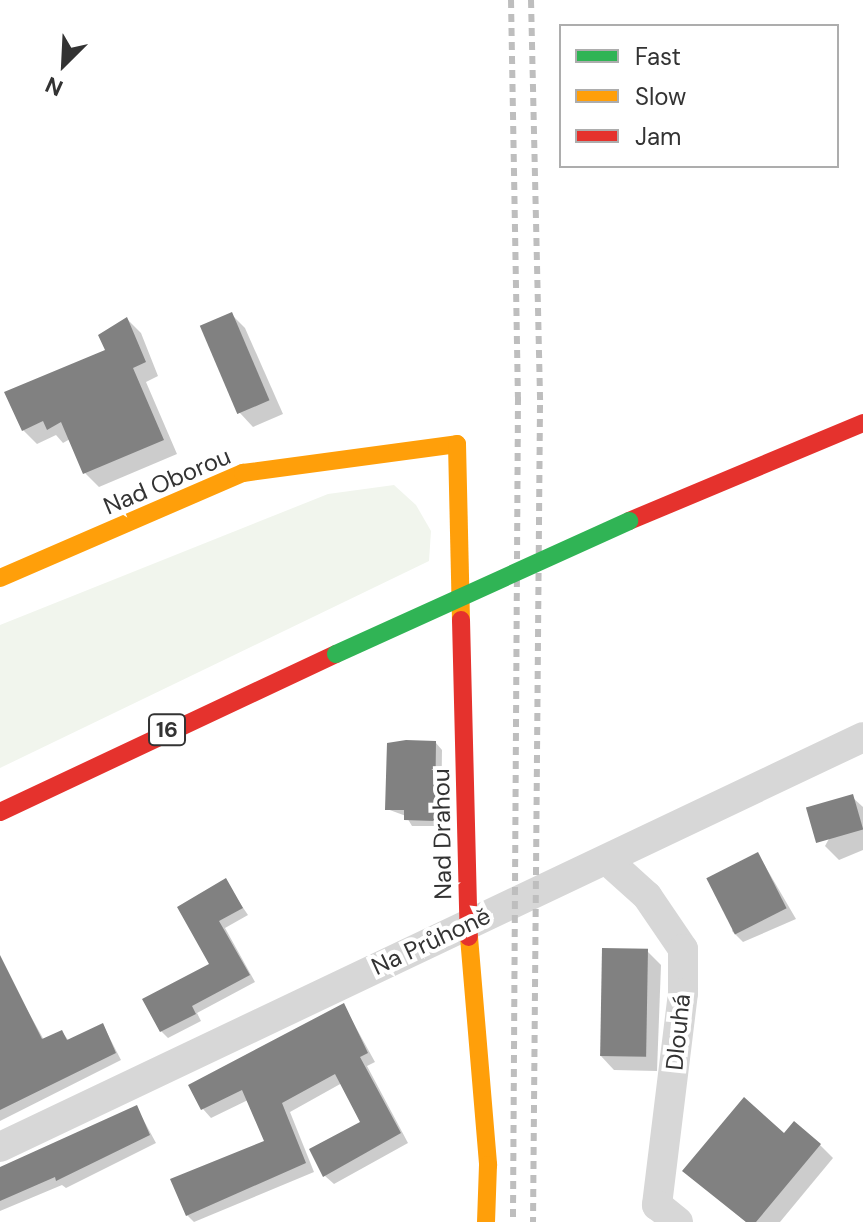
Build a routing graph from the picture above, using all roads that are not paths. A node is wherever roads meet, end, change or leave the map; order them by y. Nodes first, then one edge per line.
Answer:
1 (863, 423) edge
2 (457, 444) joint
3 (0, 578) edge
4 (863, 737) edge
5 (0, 812) edge
6 (607, 860) junction
7 (468, 923) junction
8 (0, 1147) edge
9 (486, 1222) edge
10 (678, 1222) edge

1 - 5 street, 16, bridge
2 - 3 street, Nad Oborou
2 - 7 street, Nad Drahou
4 - 6 street, Na Průhoně
6 - 7 street, Na Průhoně
6 - 10 street, Dlouhá
7 - 8 street, Na Průhoně
7 - 9 street, Nad Drahou

